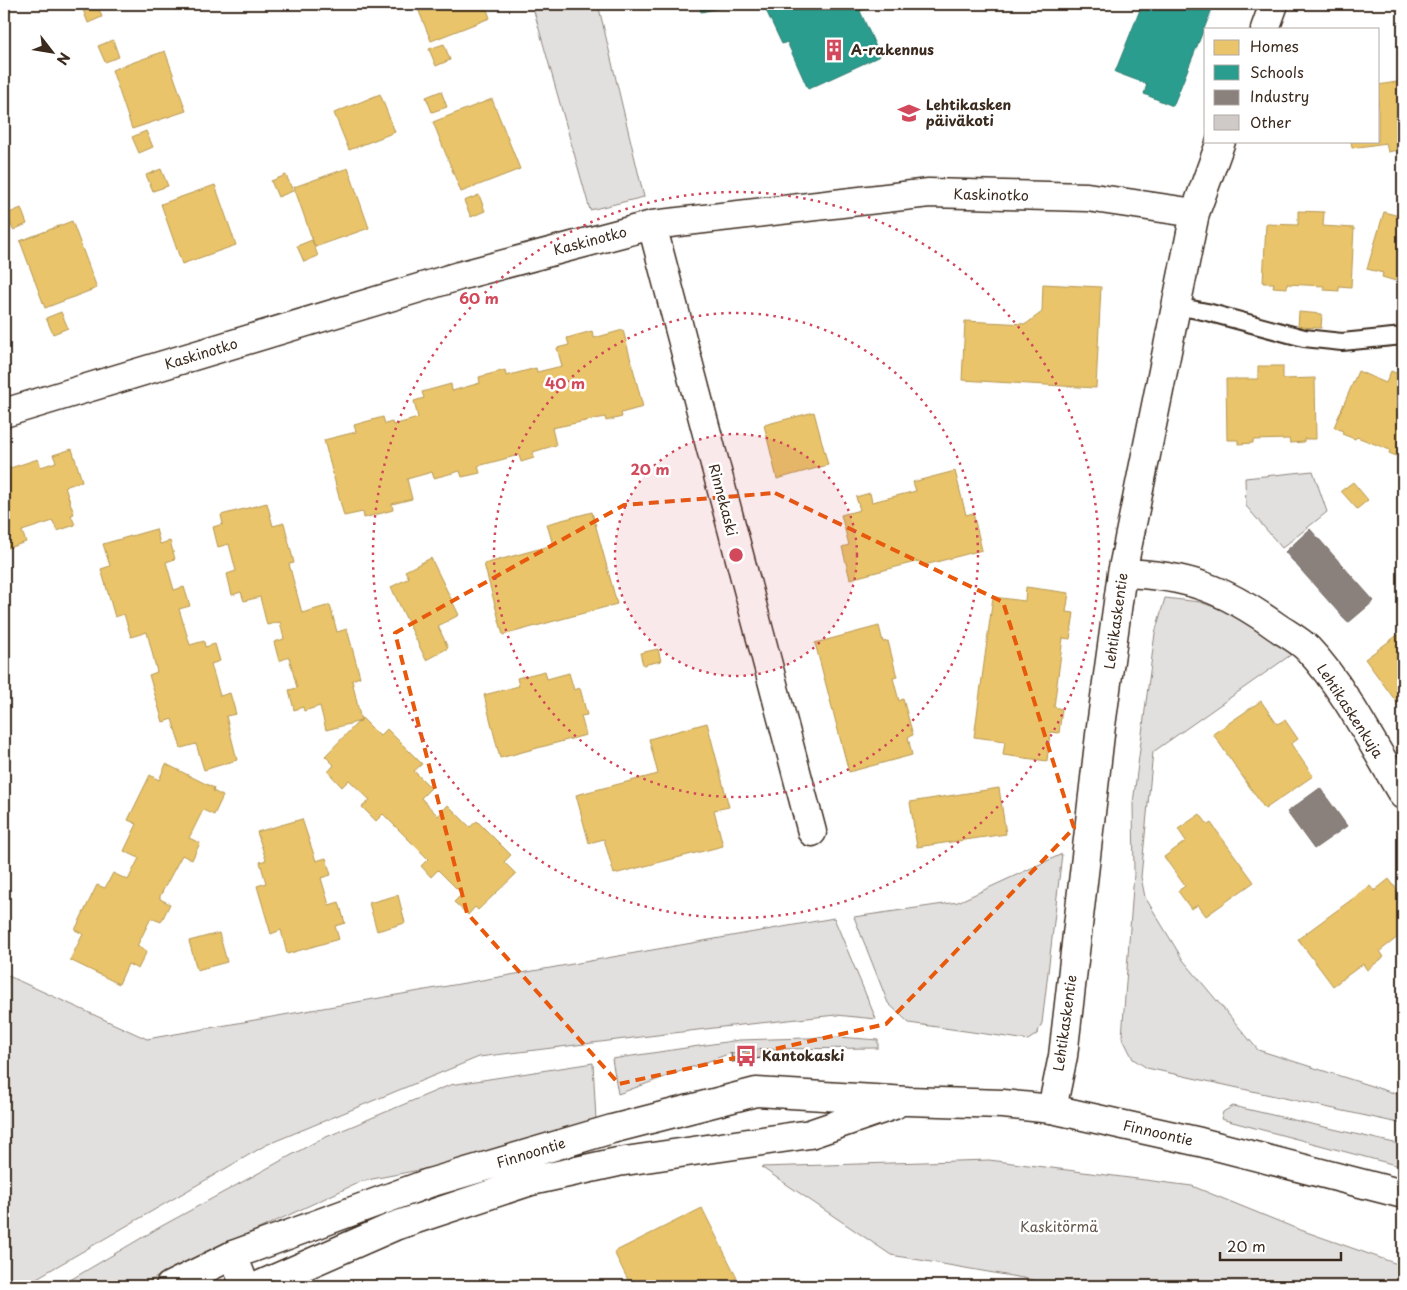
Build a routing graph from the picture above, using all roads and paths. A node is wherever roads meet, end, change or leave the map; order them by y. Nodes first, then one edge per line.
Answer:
1 (1274, 4) edge
2 (1265, 28) edge
3 (1221, 142) edge
4 (1195, 213) junction
5 (652, 225) junction
6 (1176, 306) junction
7 (1403, 336) edge
8 (4, 413) edge
9 (1122, 573) junction
10 (1403, 795) edge
11 (812, 832) dead end
12 (908, 1101) junction
13 (1052, 1109) junction
14 (1403, 1194) edge
15 (233, 1256) junction
16 (170, 1286) edge
17 (245, 1286) edge
18 (258, 1286) edge

1 - 2 street
3 - 4 street, Lehtikaskentie
4 - 5 street, Kaskinotko
4 - 6 street, Lehtikaskentie
5 - 8 street, Kaskinotko
5 - 11 street, Rinnekaski
6 - 7 lane
6 - 9 street, Lehtikaskentie
9 - 10 street, Lehtikaskenkuja
9 - 13 street, Lehtikaskentie
12 - 13 street, Finnoontie
12 - 15 street, Finnoontie
12 - 18 street, Finnoontie
13 - 14 street, Finnoontie
15 - 16 street, Finnoontie
15 - 17 street

